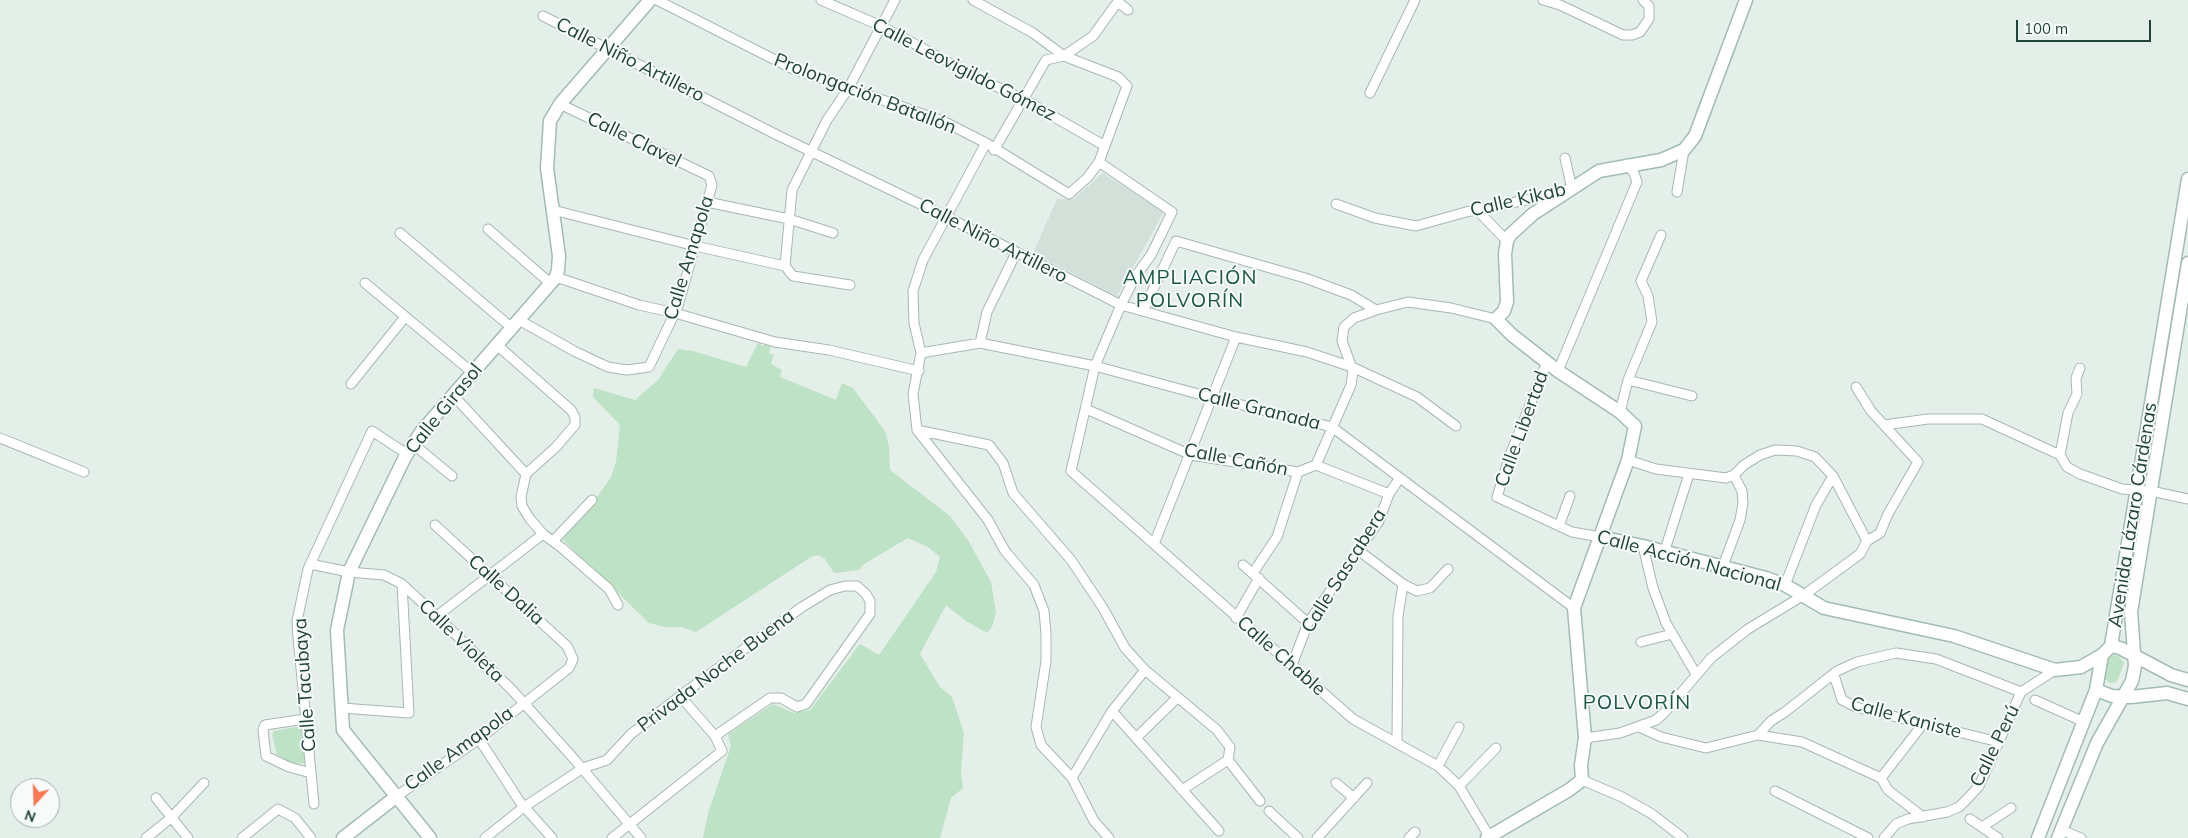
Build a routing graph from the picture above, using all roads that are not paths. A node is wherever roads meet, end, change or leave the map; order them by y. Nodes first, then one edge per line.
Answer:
1 (650, 0) edge
2 (657, 0) edge
3 (821, 0) edge
4 (895, 0) edge
5 (973, 0) edge
6 (1415, 0) edge
7 (1543, 0) edge
8 (1643, 0) edge
9 (1746, 0) edge
10 (1119, 1) edge
11 (1128, 10) dead end
12 (543, 16) dead end
13 (881, 26) junction
14 (608, 49) junction
15 (1064, 56) junction
16 (848, 89) junction
17 (1370, 93) dead end
18 (1023, 99) junction
19 (560, 104) junction
20 (1106, 146) junction
21 (990, 147) junction
22 (1684, 150) junction
23 (811, 152) junction
24 (1566, 158) dead end
25 (1099, 162) junction
26 (1627, 164) junction
27 (709, 176) joint
28 (2188, 179) edge
29 (1570, 190) junction
30 (1677, 192) dead end
31 (707, 202) junction
32 (1336, 204) dead end
33 (2186, 209) edge
34 (553, 210) junction
35 (1477, 210) junction
36 (947, 217) junction
37 (789, 219) junction
38 (488, 229) dead end
39 (400, 233) dead end
40 (833, 233) dead end
41 (1661, 235) dead end
42 (1507, 241) junction
43 (695, 246) junction
44 (1016, 253) junction
45 (2188, 263) edge
46 (785, 266) junction
47 (553, 280) junction
48 (2171, 283) junction
49 (365, 284) dead end
50 (850, 285) dead end
51 (2184, 286) junction
52 (1121, 306) junction
53 (1376, 310) junction
54 (1143, 311) junction
55 (675, 312) junction
56 (405, 317) junction
57 (1496, 319) junction
58 (515, 324) junction
59 (1236, 337) junction
60 (980, 343) junction
61 (497, 345) junction
62 (921, 353) junction
63 (1547, 362) junction
64 (1096, 366) junction
65 (1352, 367) junction
66 (2080, 368) dead end
67 (1558, 370) junction
68 (918, 371) junction
69 (473, 373) junction
70 (1628, 380) junction
71 (351, 384) dead end
72 (1856, 387) dead end
73 (453, 395) junction
74 (1692, 396) dead end
75 (1213, 398) junction
76 (1086, 408) junction
77 (1620, 412) junction
78 (1884, 425) junction
79 (1456, 426) dead end
80 (1332, 427) junction
81 (918, 430) junction
82 (0, 438) edge
83 (410, 449) junction
84 (1191, 455) junction
85 (2060, 455) junction
86 (1628, 460) junction
87 (1316, 465) junction
88 (84, 472) dead end
89 (1298, 472) junction
90 (526, 474) junction
91 (1688, 474) junction
92 (1734, 475) junction
93 (452, 476) dead end
94 (1833, 476) junction
95 (1399, 478) junction
96 (2138, 490) junction
97 (2151, 491) junction
98 (1389, 494) junction
99 (1570, 496) dead end
100 (1497, 497) joint
101 (2188, 499) edge
102 (592, 500) dead end
103 (435, 525) dead end
104 (1560, 526) junction
105 (543, 534) junction
106 (1600, 537) junction
107 (553, 541) junction
108 (1867, 541) junction
109 (1154, 544) junction
110 (1643, 546) junction
111 (1358, 550) junction
112 (1664, 553) junction
113 (310, 564) junction
114 (1243, 565) dead end
115 (1723, 566) junction
116 (1448, 569) dead end
117 (349, 572) junction
118 (490, 576) junction
119 (1256, 576) junction
120 (402, 584) junction
121 (1403, 584) junction
122 (1785, 584) junction
123 (1804, 595) junction
124 (618, 605) dead end
125 (1574, 608) junction
126 (437, 616) junction
127 (1236, 618) junction
128 (1308, 623) junction
129 (1672, 634) junction
130 (1641, 642) dead end
131 (2107, 651) junction
132 (2134, 656) junction
133 (573, 659) joint
134 (1292, 666) junction
135 (2080, 667) junction
136 (1145, 670) junction
137 (2055, 670) junction
138 (1696, 674) junction
139 (1834, 675) junction
140 (2098, 676) junction
141 (2188, 680) edge
142 (2096, 690) junction
143 (2021, 692) junction
144 (680, 696) junction
145 (2122, 696) junction
146 (1177, 698) junction
147 (2188, 699) edge
148 (2035, 700) dead end
149 (523, 702) junction
150 (342, 708) junction
151 (1112, 711) junction
152 (305, 720) junction
153 (2084, 722) junction
154 (1924, 724) junction
155 (1459, 727) dead end
156 (1639, 727) junction
157 (1758, 735) junction
158 (715, 736) junction
159 (1137, 737) junction
160 (479, 738) junction
161 (1584, 738) junction
162 (1999, 742) junction
163 (1397, 743) junction
164 (1496, 748) dead end
165 (1228, 760) junction
166 (1438, 766) junction
167 (583, 768) junction
168 (311, 773) junction
169 (1072, 778) junction
170 (1881, 778) junction
171 (1582, 780) junction
172 (204, 783) dead end
173 (1336, 783) dead end
174 (1368, 783) dead end
175 (1459, 786) junction
176 (1182, 790) junction
177 (1775, 791) dead end
178 (397, 796) junction
179 (156, 798) dead end
180 (1354, 798) junction
181 (1260, 801) dead end
182 (314, 804) dead end
183 (524, 807) junction
184 (2012, 808) dead end
185 (1269, 811) dead end
186 (1923, 817) junction
187 (171, 818) junction
188 (1970, 819) dead end
189 (630, 823) junction
190 (1982, 827) junction
191 (1219, 831) dead end
192 (2060, 834) edge
193 (1488, 837) edge
194 (146, 838) edge
195 (188, 838) edge
196 (242, 838) edge
197 (311, 838) edge
198 (343, 838) edge
199 (430, 838) edge
200 (485, 838) edge
201 (552, 838) edge
202 (612, 838) edge
203 (641, 838) edge
204 (1109, 838) edge
205 (1298, 838) edge
206 (1317, 838) edge
207 (1683, 838) edge
208 (1868, 838) edge
209 (1884, 838) edge
210 (1998, 838) edge
211 (2038, 838) edge
212 (2081, 838) edge

1 - 14 street
2 - 16 street, Prolongación Batallón
3 - 13 street, Calle Leovigildo Gómez
4 - 13 street
5 - 15 street
6 - 17 street
7 - 8 street
9 - 22 street
10 - 11 street
10 - 15 street
12 - 14 street, Calle Niño Artillero
13 - 16 street
13 - 18 street, Calle Leovigildo Gómez
14 - 19 street
14 - 23 street, Calle Niño Artillero
15 - 18 street
15 - 20 street
16 - 21 street, Prolongación Batallón
16 - 23 street
18 - 20 street, Calle Leovigildo Gómez
18 - 21 street
19 - 27 street, Calle Clavel
19 - 34 street
20 - 25 street
21 - 25 street, Prolongación Batallón
21 - 36 street
22 - 26 street, Calle Kikab
22 - 30 street
23 - 36 street, Calle Niño Artillero
23 - 37 street
24 - 29 street
25 - 52 street
26 - 29 street, Calle Kikab
26 - 67 street
27 - 31 street, Calle Amapola
28 - 33 street, Avenida Lázaro Cárdenas
29 - 35 street, Calle Kikab
29 - 42 street
31 - 37 street
31 - 43 street, Calle Amapola
32 - 35 street, Calle Kikab
33 - 48 street, Avenida Lázaro Cárdenas
34 - 43 street
34 - 47 street
35 - 42 street
36 - 44 street, Calle Niño Artillero
36 - 62 street
37 - 40 street
37 - 46 street
38 - 47 street
39 - 58 street
41 - 70 street
42 - 57 street
43 - 46 street
43 - 55 street, Calle Amapola
44 - 52 street, Calle Niño Artillero
44 - 60 street
45 - 51 street, Avenida Lázaro Cárdenas
46 - 50 street
47 - 55 street
47 - 58 street, Calle Girasol
48 - 51 street
48 - 96 street, Avenida Lázaro Cárdenas
49 - 56 street
51 - 97 street, Avenida Lázaro Cárdenas
52 - 54 street, Calle Niño Artillero
52 - 64 street
53 - 54 street
53 - 57 street
53 - 65 street
54 - 59 street, Calle Niño Artillero
55 - 58 street, Calle Amapola
55 - 68 street
56 - 69 street
56 - 71 street
57 - 63 street
58 - 61 street, Calle Girasol
59 - 65 street, Calle Niño Artillero
59 - 75 street
60 - 62 street, Calle Granada
60 - 64 street, Calle Granada
61 - 69 street, Calle Girasol
61 - 90 street
62 - 68 street
63 - 67 street
63 - 100 street, Calle Libertad
64 - 75 street, Calle Granada
64 - 76 street
65 - 79 street, Calle Niño Artillero
65 - 80 street
66 - 85 street
67 - 77 street
68 - 81 street
69 - 73 street, Calle Girasol
70 - 74 street
70 - 77 street
72 - 78 street
73 - 83 street, Calle Girasol
73 - 90 street
75 - 80 street, Calle Granada
75 - 84 street
76 - 84 street, Calle Cañón
76 - 109 street, Calle Chable
77 - 86 street
78 - 85 street
78 - 108 street
80 - 87 street
80 - 95 street, Calle Granada
81 - 136 street
81 - 169 street
82 - 88 street
83 - 93 street
83 - 113 street, Calle Tacubaya
83 - 117 street, Calle Girasol
84 - 89 street, Calle Cañón
84 - 109 street
85 - 96 street
86 - 91 street
86 - 106 street
87 - 89 street, Calle Cañón
87 - 98 street, Calle Cañón
89 - 119 street
90 - 105 street
91 - 92 street
91 - 112 street
92 - 94 street
92 - 115 street
94 - 108 street
94 - 122 street
95 - 98 street, Calle Sascabera
95 - 125 street, Calle Granada
96 - 97 street
96 - 131 street, Avenida Lázaro Cárdenas
97 - 101 street
97 - 132 street, Avenida Lázaro Cárdenas
98 - 111 street, Calle Sascabera
99 - 104 street
100 - 104 street, Calle Acción Nacional
102 - 107 street
103 - 118 street, Calle Dalia
104 - 106 street, Calle Acción Nacional
105 - 107 street
105 - 118 street
106 - 110 street, Calle Acción Nacional
106 - 125 street
107 - 124 street
108 - 123 street
109 - 127 street, Calle Chable
110 - 112 street, Calle Acción Nacional
110 - 129 street
111 - 121 street
111 - 128 street, Calle Sascabera
112 - 115 street, Calle Acción Nacional
113 - 117 street, Calle Violeta
113 - 152 street, Calle Tacubaya
114 - 119 street
115 - 122 street, Calle Acción Nacional
116 - 121 street
117 - 120 street, Calle Violeta
117 - 150 street, Calle Girasol
118 - 126 street
118 - 133 street, Calle Dalia
119 - 127 street
119 - 128 street
120 - 126 street, Calle Violeta
120 - 150 street
121 - 163 street
122 - 123 street, Calle Acción Nacional
123 - 137 street, Calle Acción Nacional
123 - 138 street
125 - 161 street
126 - 149 street, Calle Violeta
127 - 134 street, Calle Chable
128 - 134 street, Calle Sascabera
129 - 130 street
129 - 138 street
131 - 132 street
131 - 135 street, Calle Perú
131 - 140 street, Avenida Lázaro Cárdenas
132 - 141 street
132 - 145 street, Avenida Lázaro Cárdenas
133 - 149 street, Calle Amapola
134 - 163 street, Calle Chable
135 - 137 street, Calle Perú
135 - 140 street
136 - 146 street
136 - 151 street
137 - 143 street, Calle Perú
138 - 156 street
139 - 143 street
139 - 154 street, Calle Kaniste
139 - 157 street
140 - 142 street, Avenida Lázaro Cárdenas
142 - 145 street
142 - 153 street, Avenida Lázaro Cárdenas
143 - 162 street, Calle Perú
144 - 158 street
144 - 158 street, Privada Noche Buena
144 - 167 street, Privada Noche Buena
145 - 147 street
145 - 192 street, Avenida Lázaro Cárdenas
146 - 159 street
146 - 165 street
148 - 153 street
149 - 160 street, Calle Amapola
149 - 167 street, Calle Violeta
150 - 178 street, Calle Girasol
151 - 159 street
151 - 169 street
152 - 168 street, Calle Tacubaya
152 - 168 street
153 - 211 street, Avenida Lázaro Cárdenas
154 - 162 street, Calle Kaniste
154 - 170 street
155 - 166 street
156 - 157 street
156 - 161 street
157 - 170 street
158 - 189 street
159 - 176 street
160 - 178 street, Calle Amapola
160 - 183 street
161 - 171 street
162 - 186 street, Calle Perú
163 - 166 street, Calle Chable
164 - 175 street
165 - 176 street
165 - 181 street
166 - 175 street, Calle Chable
167 - 183 street, Privada Noche Buena
167 - 189 street, Calle Violeta
168 - 182 street, Calle Tacubaya
169 - 204 street
170 - 186 street
171 - 193 street
171 - 207 street
172 - 187 street
173 - 180 street
174 - 180 street
175 - 193 street, Calle Chable
176 - 191 street
177 - 208 street
178 - 198 street, Calle Amapola
178 - 199 street, Calle Girasol
179 - 187 street
180 - 206 street
183 - 200 street, Privada Noche Buena
183 - 201 street
184 - 190 street
185 - 205 street
186 - 209 street, Calle Perú
187 - 194 street
187 - 195 street
188 - 190 street
189 - 202 street
189 - 203 street, Calle Violeta
190 - 210 street
192 - 212 street
196 - 197 street

